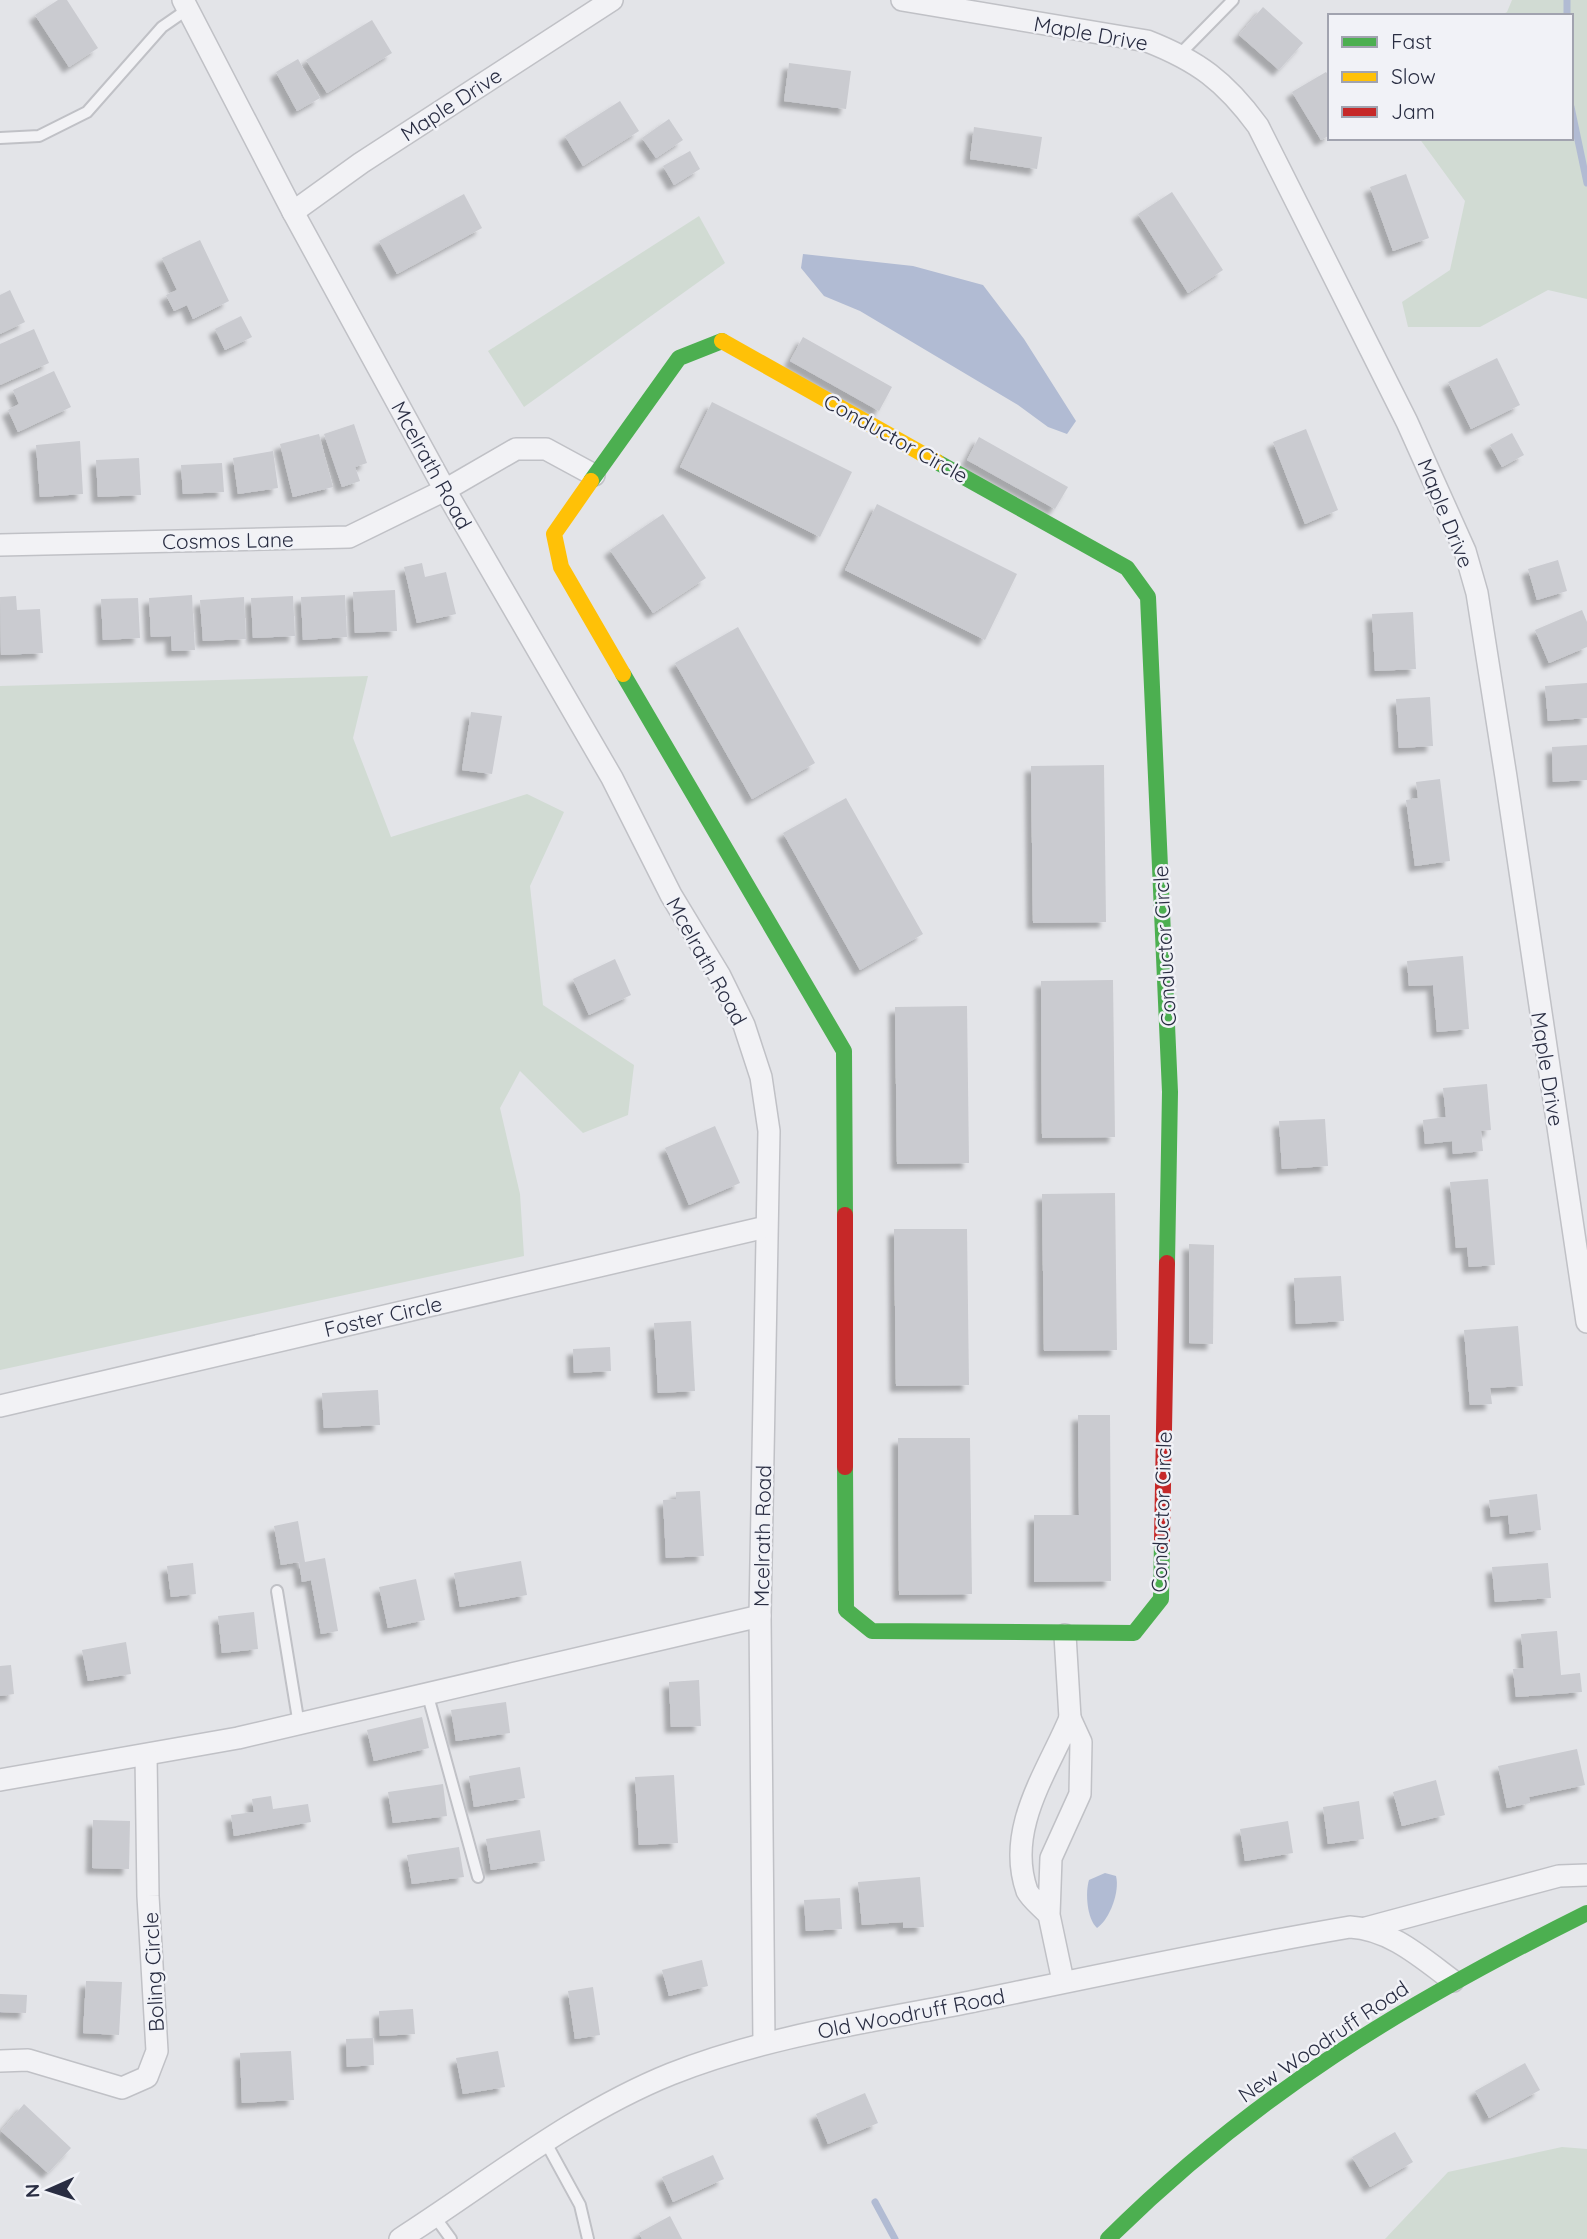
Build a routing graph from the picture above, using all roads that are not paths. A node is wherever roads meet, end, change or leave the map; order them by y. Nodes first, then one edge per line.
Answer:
1 (612, 0) edge
2 (901, 0) edge
3 (1233, 0) edge
4 (186, 5) edge
5 (1180, 54) junction
6 (0, 138) edge
7 (293, 212) junction
8 (594, 475) junction
9 (445, 489) junction
10 (0, 545) edge
11 (766, 1227) junction
12 (1587, 1322) edge
13 (0, 1406) edge
14 (277, 1591) dead end
15 (760, 1616) junction
16 (1065, 1635) junction
17 (428, 1696) junction
18 (1070, 1718) junction
19 (299, 1725) junction
20 (146, 1755) junction
21 (0, 1780) edge
22 (1587, 1875) edge
23 (478, 1877) dead end
24 (1587, 1913) edge
25 (1049, 1914) junction
26 (1366, 1928) junction
27 (1063, 1981) junction
28 (1453, 1981) junction
29 (764, 2043) junction
30 (0, 2061) edge
31 (545, 2141) junction
32 (435, 2217) junction
33 (400, 2239) edge
34 (451, 2239) edge
35 (587, 2239) edge
36 (1108, 2239) edge

1 - 7 street, Maple Drive
2 - 5 street, Maple Drive
3 - 5 lane
4 - 6 lane
4 - 7 street, Mcelrath Road
5 - 12 street, Maple Drive
7 - 9 street, Mcelrath Road
8 - 9 street
8 - 16 street, Conductor Circle
8 - 16 street, Conductor Circle
9 - 10 street, Cosmos Lane
9 - 11 street, Mcelrath Road
11 - 13 street, Foster Circle
11 - 15 street, Mcelrath Road
14 - 19 lane
15 - 17 street
15 - 29 street, Mcelrath Road
16 - 18 street
17 - 19 street
17 - 23 lane
18 - 25 street
18 - 25 street
19 - 20 street
20 - 21 street
20 - 30 street, Boling Circle
22 - 26 street
24 - 28 street, New Woodruff Road
25 - 27 street
26 - 27 street, Old Woodruff Road
26 - 28 street, Old Woodruff Road
27 - 29 street, Old Woodruff Road
28 - 36 street, New Woodruff Road
29 - 31 street, Old Woodruff Road
31 - 32 street, Old Woodruff Road
31 - 35 lane
32 - 33 street, Old Woodruff Road
32 - 34 lane

